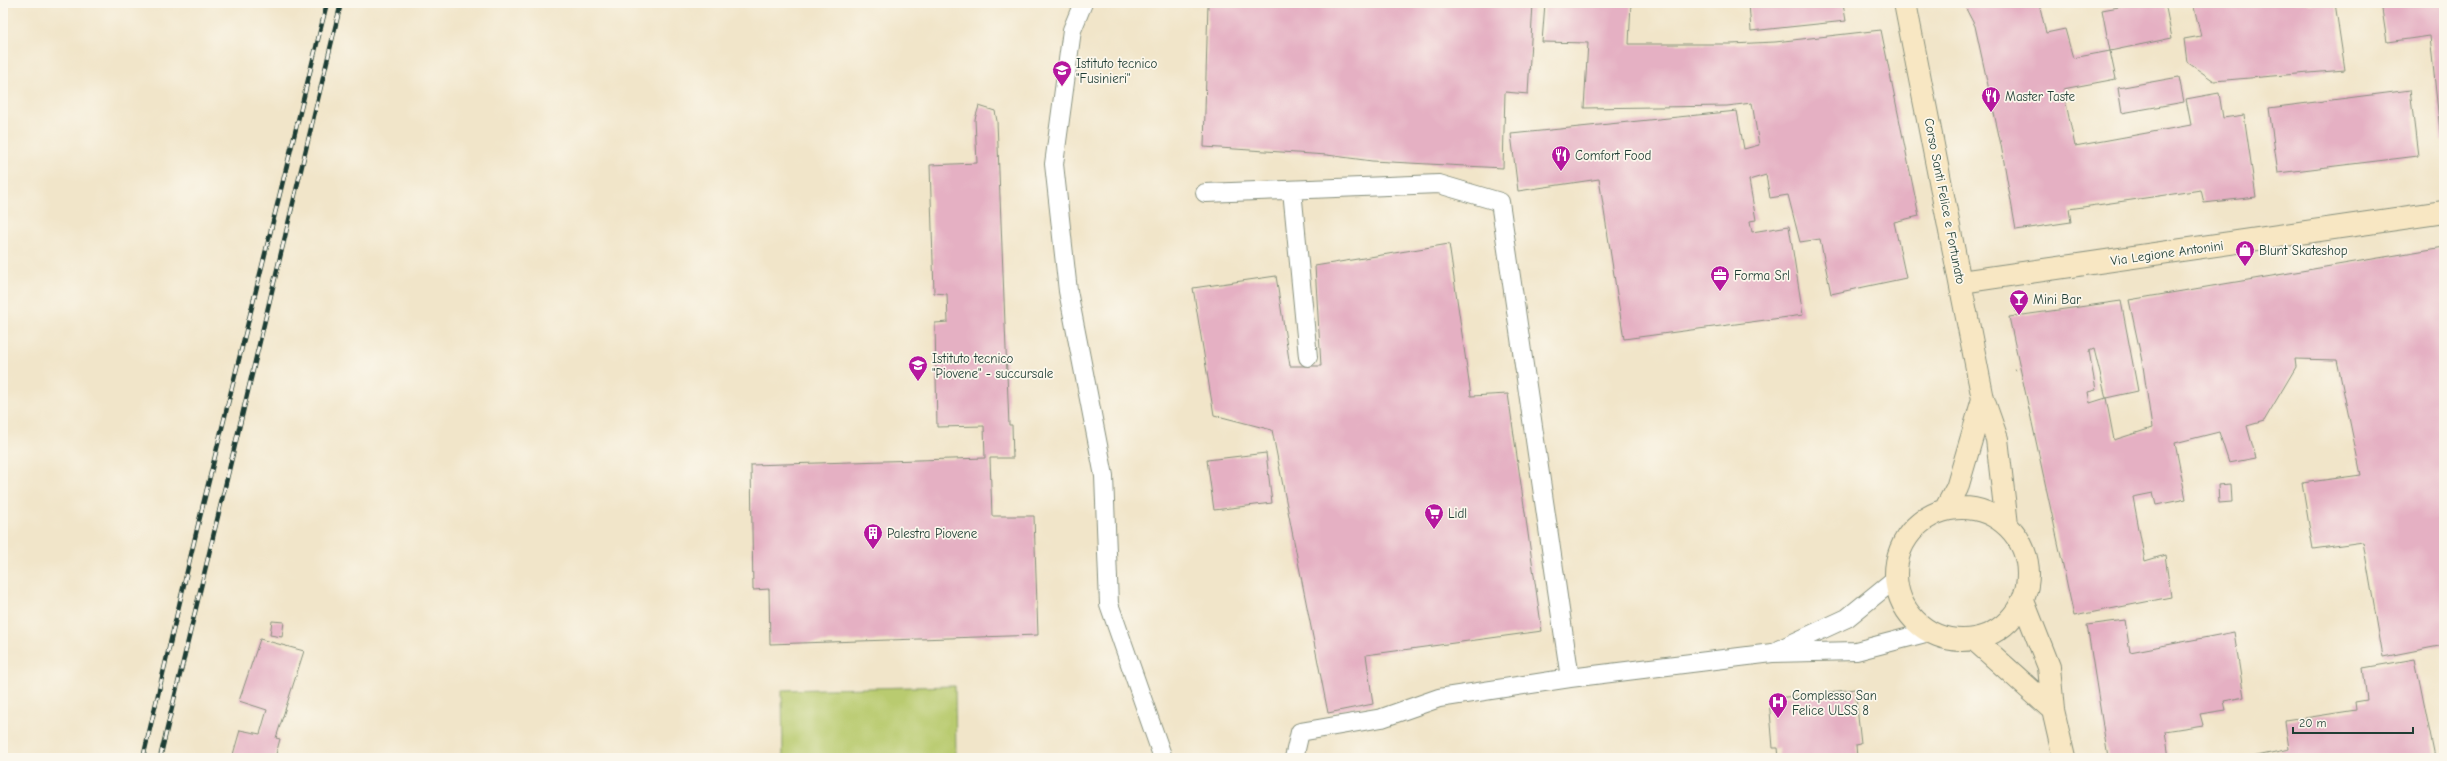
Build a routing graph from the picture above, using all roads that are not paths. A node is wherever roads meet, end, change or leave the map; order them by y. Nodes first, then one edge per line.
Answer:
1 (1083, 3) edge
2 (1905, 3) edge
3 (1292, 190) junction
4 (1205, 193) dead end
5 (2444, 212) edge
6 (1961, 282) junction
7 (1308, 356) dead end
8 (1983, 399) junction
9 (1945, 510) junction
10 (2007, 525) junction
11 (1895, 579) junction
12 (2023, 601) junction
13 (1929, 632) junction
14 (1975, 640) junction
15 (1772, 653) junction
16 (1570, 678) junction
17 (2053, 710) junction
18 (1163, 758) edge
19 (1294, 758) edge
20 (2064, 758) edge

1 - 18 lane
2 - 6 main road, Corso Santi Felice e Fortunato
3 - 4 lane
3 - 7 lane
3 - 16 lane
5 - 6 main road, Via Legione Antonini
6 - 8 main road, Corso Santi Felice e Fortunato
8 - 9 main road, Corso Santi Felice e Fortunato
8 - 10 main road, Corso Santi Felice e Fortunato
9 - 10 main road
9 - 11 main road
10 - 12 main road
11 - 13 main road
11 - 15 lane
12 - 14 main road
12 - 17 main road
13 - 14 main road
13 - 15 lane
14 - 17 main road
15 - 16 lane
16 - 19 lane
17 - 20 main road

